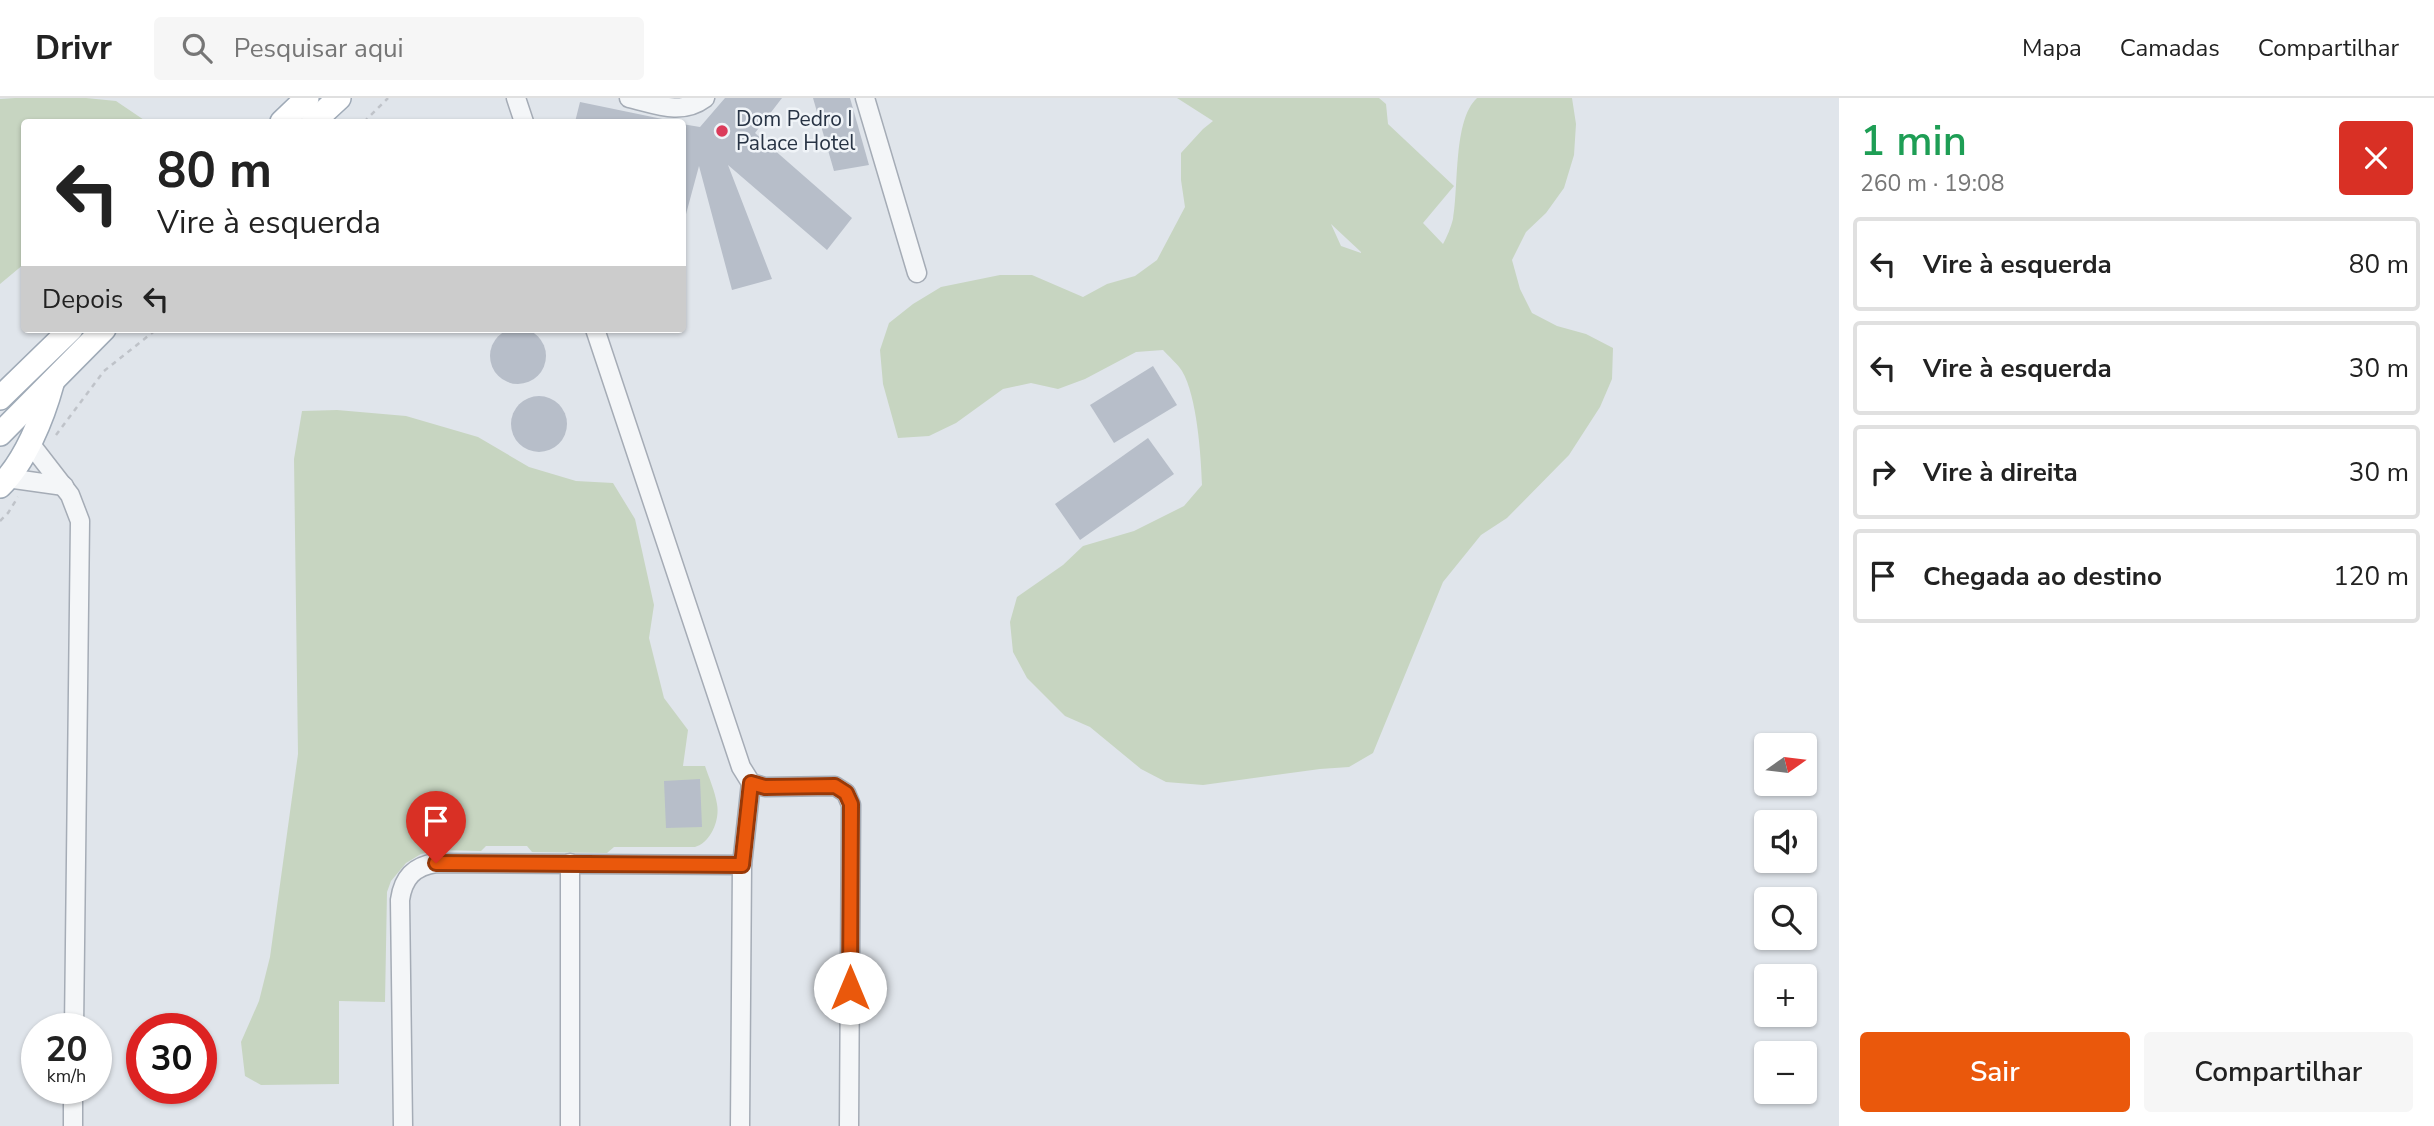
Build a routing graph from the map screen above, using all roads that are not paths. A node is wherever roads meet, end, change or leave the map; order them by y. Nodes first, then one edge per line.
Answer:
1 (339, 98) edge
2 (516, 98) edge
3 (629, 98) edge
4 (705, 98) edge
5 (865, 98) edge
6 (305, 99) edge
7 (285, 119) edge
8 (316, 119) edge
9 (523, 119) edge
10 (917, 273) dead end
11 (67, 333) edge
12 (100, 333) edge
13 (596, 333) edge
14 (54, 380) junction
15 (0, 398) edge
16 (0, 434) edge
17 (35, 450) junction
18 (7, 484) edge
19 (64, 486) junction
20 (751, 783) junction
21 (570, 863) junction
22 (742, 865) junction
23 (74, 1013) edge
24 (73, 1104) edge
25 (72, 1126) edge
26 (403, 1126) edge
27 (570, 1126) edge
28 (740, 1126) edge
29 (849, 1126) edge

1 - 8 main road
2 - 9 street
3 - 4 street
5 - 10 street
6 - 7 main road
11 - 15 main road
12 - 14 main road
13 - 20 street
14 - 16 main road
14 - 17 main road
17 - 18 main road
17 - 19 street
18 - 19 street
19 - 23 street
20 - 22 street
20 - 29 street
21 - 22 street
21 - 26 street
21 - 27 street
22 - 28 street
24 - 25 street

